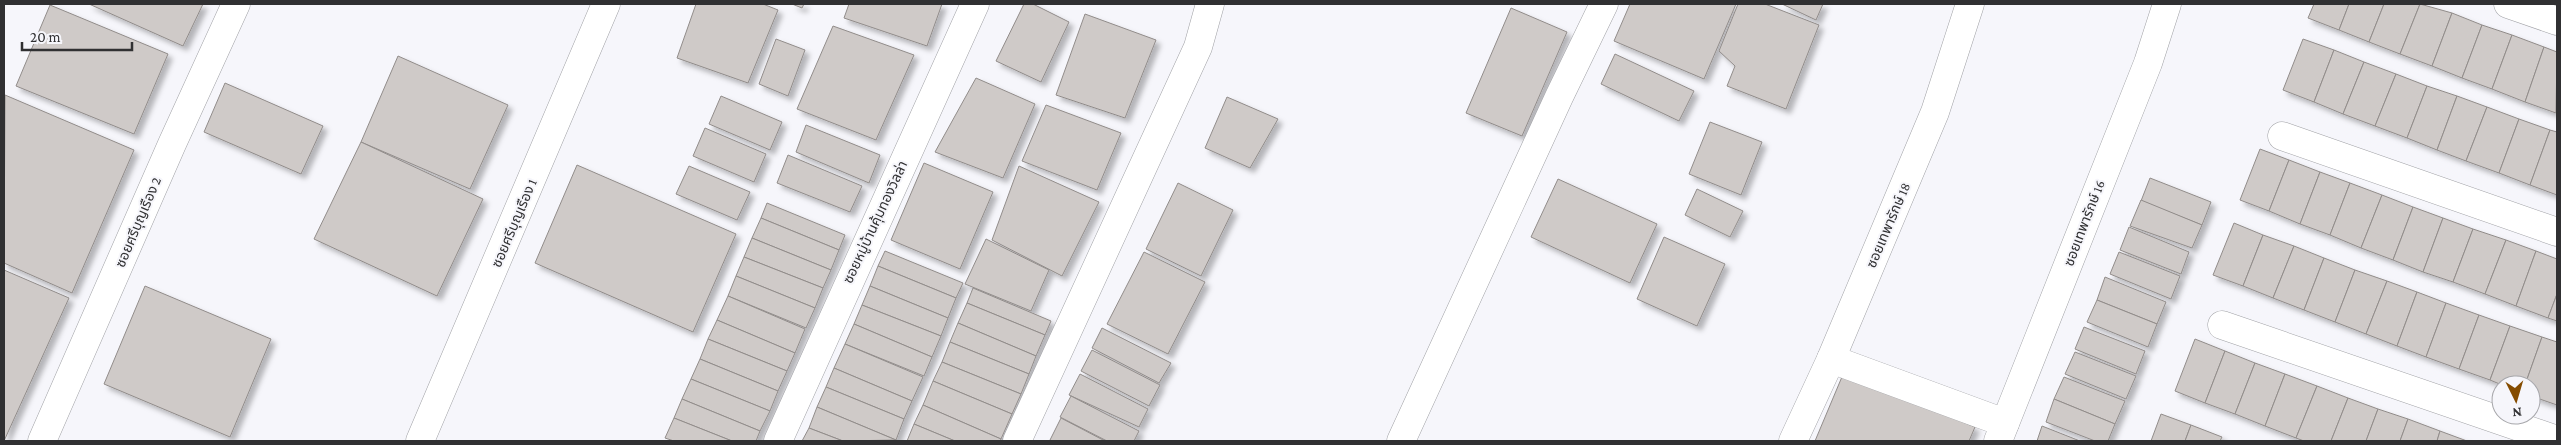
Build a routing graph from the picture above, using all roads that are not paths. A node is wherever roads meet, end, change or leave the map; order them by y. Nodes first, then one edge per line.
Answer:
1 (236, 4) edge
2 (606, 4) edge
3 (975, 4) edge
4 (1210, 4) edge
5 (1604, 4) edge
6 (1970, 4) edge
7 (2167, 4) edge
8 (2508, 4) edge
9 (2557, 21) edge
10 (2282, 136) dead end
11 (2557, 232) edge
12 (2222, 325) dead end
13 (1832, 359) junction
14 (2002, 432) edge
15 (2557, 440) edge
16 (42, 441) edge
17 (420, 441) edge
18 (778, 441) edge
19 (1017, 441) edge
20 (1402, 441) edge
21 (1793, 441) edge

1 - 16 street, ซอยศรีบุญเรือง 2
2 - 17 street, ซอยศรีบุญเรือง 1
3 - 18 street, ซอยหมู่บ้านคุ้มทองวิลล่า
4 - 19 street
5 - 20 street
6 - 13 street, ซอยเทพารักษ์ 18
7 - 14 street, ซอยเทพารักษ์ 16
8 - 9 street
10 - 11 street
12 - 15 street
13 - 14 street
13 - 21 street, ซอยเทพารักษ์ 18

